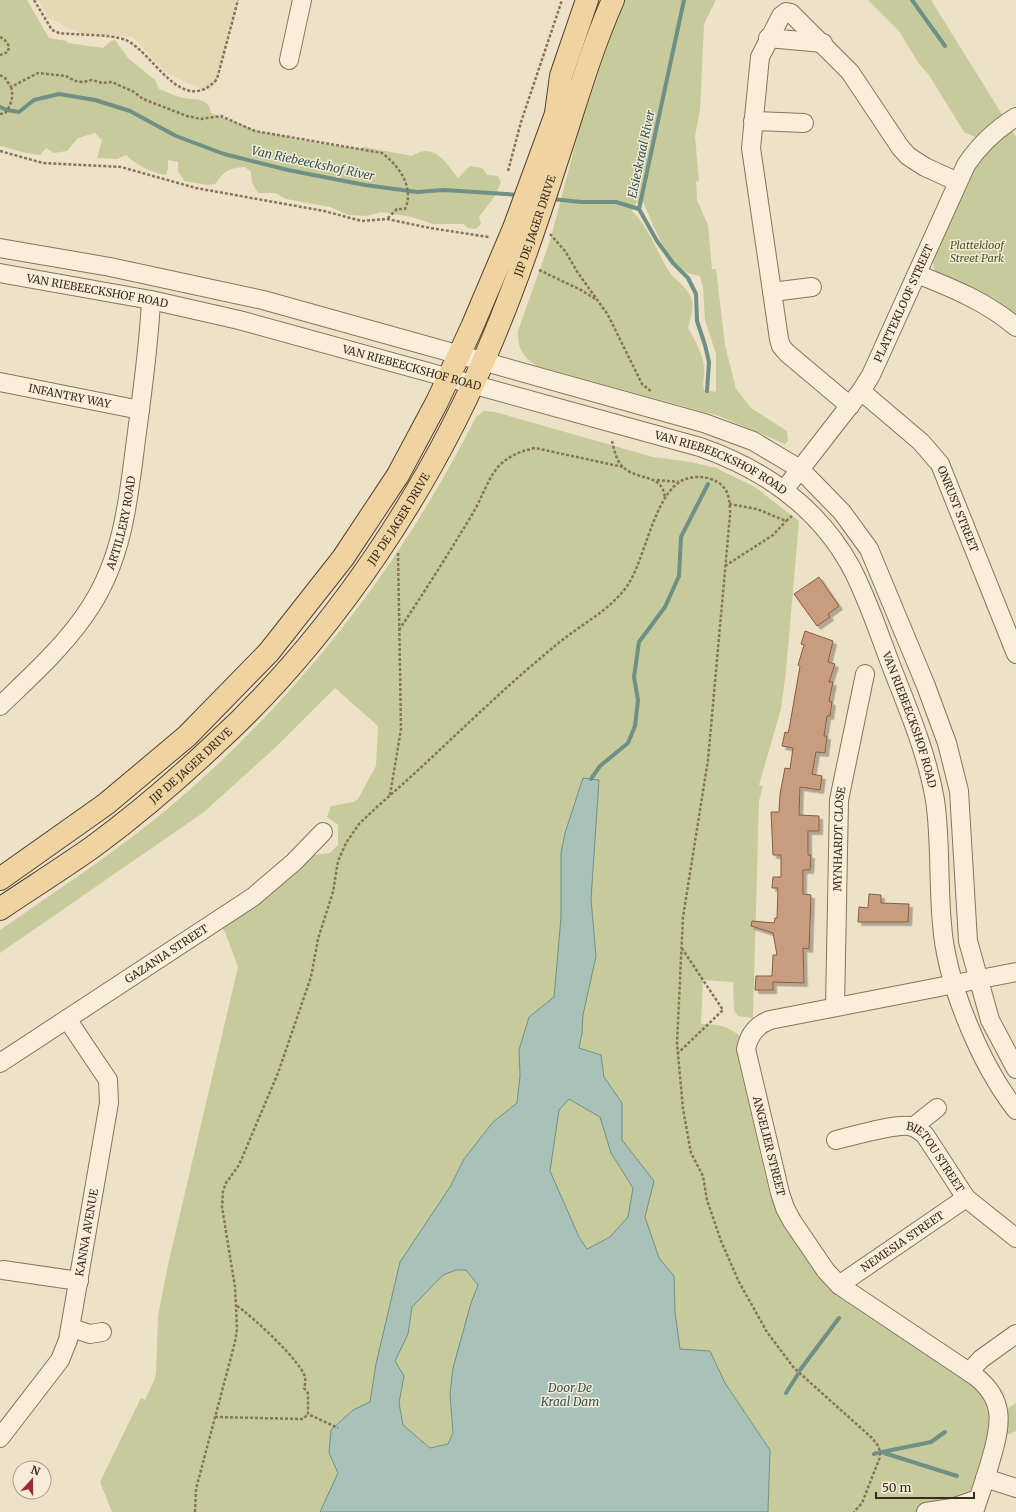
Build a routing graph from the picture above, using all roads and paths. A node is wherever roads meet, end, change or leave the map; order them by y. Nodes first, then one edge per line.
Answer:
1 (34, 0) edge
2 (238, 0) edge
3 (302, 0) edge
4 (562, 0) edge
5 (587, 0) edge
6 (596, 0) edge
7 (613, 0) edge
8 (0, 37) edge
9 (768, 38) junction
10 (823, 43) junction
11 (0, 55) edge
12 (289, 60) dead end
13 (0, 75) edge
14 (11, 87) junction
15 (556, 113) junction
16 (0, 114) edge
17 (1016, 117) edge
18 (753, 121) junction
19 (804, 123) dead end
20 (0, 151) edge
21 (550, 157) junction
22 (508, 171) dead end
23 (958, 182) junction
24 (387, 218) junction
25 (532, 230) junction
26 (489, 237) dead end
27 (0, 248) edge
28 (539, 270) dead end
29 (0, 273) edge
30 (917, 274) junction
31 (812, 287) dead end
32 (772, 292) junction
33 (151, 300) junction
34 (599, 302) junction
35 (1016, 327) edge
36 (459, 355) junction
37 (484, 361) junction
38 (448, 379) junction
39 (0, 382) edge
40 (472, 386) junction
41 (861, 391) junction
42 (655, 395) dead end
43 (850, 406) junction
44 (140, 410) junction
45 (612, 441) dead end
46 (623, 467) junction
47 (800, 469) junction
48 (656, 480) junction
49 (680, 482) junction
50 (784, 490) junction
51 (665, 500) junction
52 (729, 504) junction
53 (795, 513) dead end
54 (786, 521) junction
55 (398, 549) dead end
56 (725, 566) junction
57 (399, 630) junction
58 (1016, 654) edge
59 (865, 674) dead end
60 (0, 706) edge
61 (390, 796) junction
62 (323, 832) dead end
63 (0, 879) edge
64 (0, 909) edge
65 (681, 947) junction
66 (1016, 972) edge
67 (978, 980) junction
68 (954, 984) junction
69 (835, 1007) junction
70 (67, 1019) junction
71 (677, 1054) junction
72 (0, 1063) edge
73 (1016, 1069) edge
74 (936, 1108) dead end
75 (1016, 1110) edge
76 (913, 1127) junction
77 (836, 1140) dead end
78 (966, 1198) junction
79 (1016, 1238) edge
80 (3, 1270) dead end
81 (79, 1281) junction
82 (839, 1285) junction
83 (236, 1306) junction
84 (71, 1328) junction
85 (102, 1332) dead end
86 (1016, 1334) edge
87 (969, 1372) junction
88 (308, 1414) junction
89 (215, 1417) junction
90 (338, 1428) dead end
91 (0, 1438) edge
92 (985, 1478) junction
93 (1016, 1488) edge
94 (976, 1505) edge
95 (195, 1512) edge
96 (854, 1512) edge
97 (926, 1512) edge

1 - 2 path
3 - 12 street
4 - 22 path
5 - 15 main road
6 - 15 main road, JIP DE JAGER DRIVE
7 - 21 main road, JIP DE JAGER DRIVE
8 - 11 path
9 - 10 street
9 - 10 street
9 - 18 street
10 - 23 street
13 - 14 path
14 - 16 path
14 - 24 path
15 - 21 main road, JIP DE JAGER DRIVE
17 - 23 street, PLATTEKLOOF STREET
18 - 19 street
18 - 32 street
20 - 24 path
21 - 25 main road, JIP DE JAGER DRIVE
23 - 30 street, PLATTEKLOOF STREET
24 - 26 path
25 - 34 path
25 - 36 main road, JIP DE JAGER DRIVE
25 - 37 main road, JIP DE JAGER DRIVE
27 - 36 street
28 - 34 path
29 - 33 street, VAN RIEBEECKSHOF ROAD
30 - 35 street
30 - 41 street, PLATTEKLOOF STREET
31 - 32 street
32 - 43 street
33 - 38 street, VAN RIEBEECKSHOF ROAD
33 - 44 street, ARTILLERY ROAD
34 - 42 path
36 - 37 street
36 - 38 main road, JIP DE JAGER DRIVE
37 - 40 main road, JIP DE JAGER DRIVE
37 - 47 street
38 - 40 street, VAN RIEBEECKSHOF ROAD
38 - 63 main road, JIP DE JAGER DRIVE
39 - 44 street, INFANTRY WAY
40 - 50 street, VAN RIEBEECKSHOF ROAD
40 - 64 main road, JIP DE JAGER DRIVE
41 - 43 street, PLATTEKLOOF STREET
41 - 58 street, ONRUST STREET
43 - 47 street, PLATTEKLOOF STREET
44 - 60 street, ARTILLERY ROAD
45 - 46 path
46 - 48 path
46 - 57 path
47 - 50 street, PLATTEKLOOF STREET
47 - 67 street
48 - 49 path
48 - 51 path
49 - 51 path
49 - 52 path
50 - 68 street, VAN RIEBEECKSHOF ROAD
51 - 61 path
52 - 54 path
52 - 56 path
53 - 54 path
54 - 56 path
55 - 57 path
56 - 65 path
57 - 61 path
59 - 69 street, MYNHARDT CLOSE
61 - 83 path
62 - 70 street, GAZANIA STREET
65 - 71 path
65 - 71 path
66 - 67 street, ANGELIER STREET
67 - 68 street, ANGELIER STREET
67 - 73 street
68 - 69 street, ANGELIER STREET
68 - 75 street, VAN RIEBEECKSHOF ROAD
69 - 82 street, ANGELIER STREET
70 - 72 street, GAZANIA STREET
70 - 81 street, KANNA AVENUE
71 - 96 path
74 - 76 street
76 - 77 street, BIETOU STREET
76 - 78 street, BIETOU STREET
78 - 79 street, BIETOU STREET
78 - 82 street, NEMESIA STREET
80 - 81 street
81 - 84 street, KANNA AVENUE
82 - 87 street, ANGELIER STREET
83 - 88 path
83 - 89 path
84 - 85 street
84 - 91 street, KANNA AVENUE
86 - 87 street
87 - 92 street, ANGELIER STREET
88 - 89 path
88 - 90 path
89 - 95 path
92 - 93 street
92 - 94 street, ANGELIER STREET
94 - 97 street

